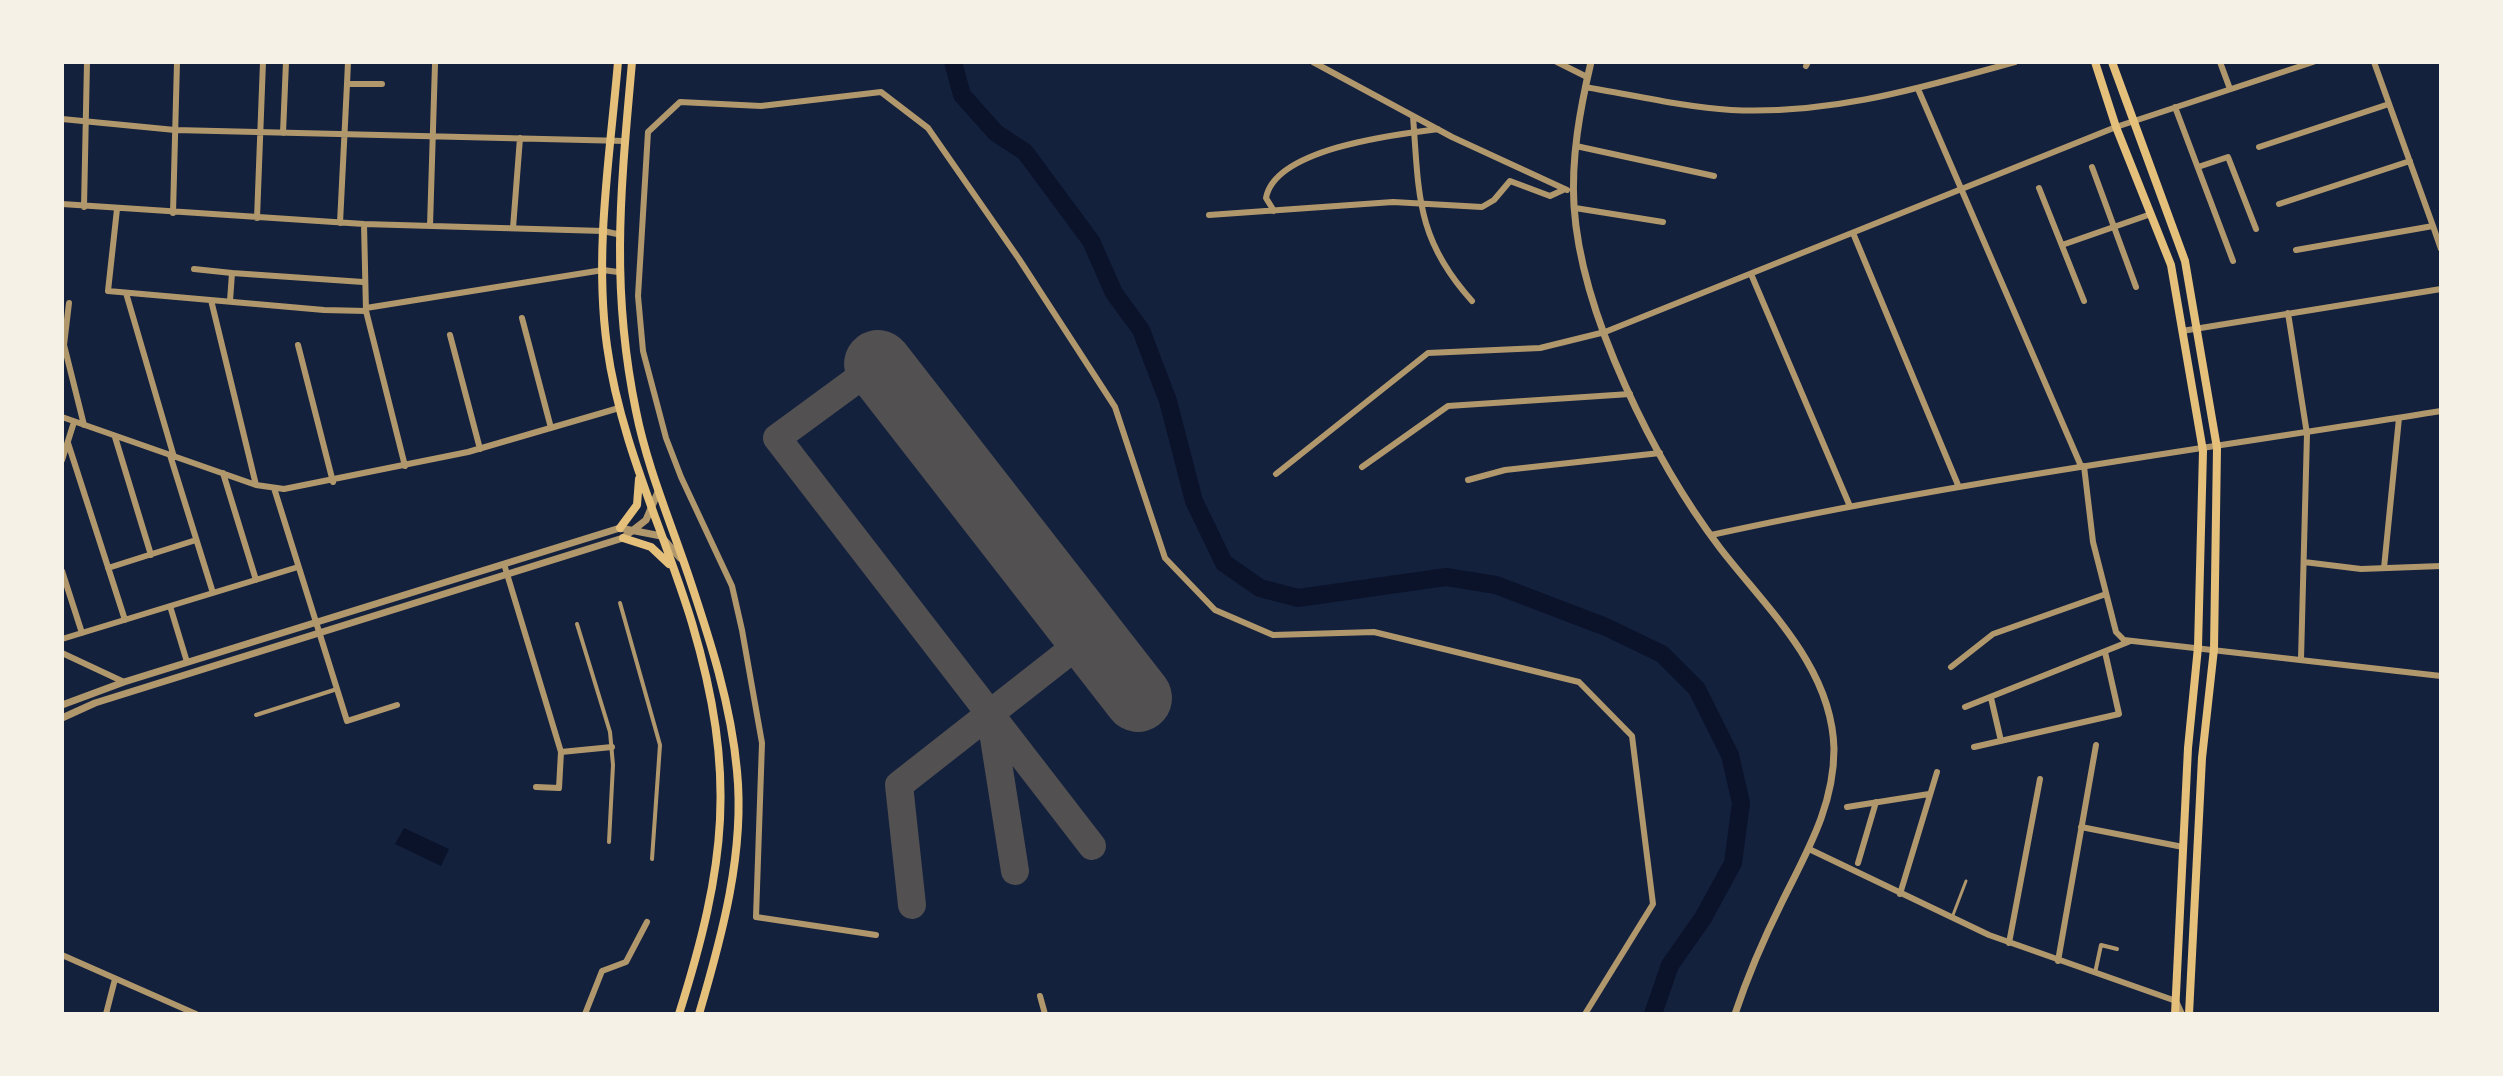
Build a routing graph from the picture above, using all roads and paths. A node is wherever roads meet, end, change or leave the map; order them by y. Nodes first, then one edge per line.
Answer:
1 (87, 62) edge
2 (177, 62) edge
3 (263, 62) edge
4 (286, 62) edge
5 (348, 62) edge
6 (618, 62) edge
7 (632, 62) edge
8 (1313, 62) edge
9 (1557, 62) edge
10 (1591, 62) edge
11 (1976, 62) edge
12 (2015, 62) edge
13 (2095, 62) edge
14 (2112, 62) edge
15 (2220, 62) edge
16 (2313, 62) edge
17 (2374, 62) edge
18 (435, 64) dead end
19 (1980, 72) junction
20 (1587, 77) junction
21 (347, 84) junction
22 (382, 84) dead end
23 (1585, 87) junction
24 (1918, 89) junction
25 (2230, 89) junction
26 (2389, 104) junction
27 (2175, 107) junction
28 (1413, 116) junction
29 (62, 119) edge
30 (2131, 121) junction
31 (84, 122) junction
32 (2116, 127) junction
33 (1438, 129) junction
34 (175, 130) junction
35 (260, 132) junction
36 (1414, 132) junction
37 (283, 133) junction
38 (344, 135) junction
39 (433, 137) junction
40 (520, 138) junction
41 (612, 141) junction
42 (625, 141) junction
43 (1576, 146) junction
44 (2259, 147) dead end
45 (2410, 161) junction
46 (2092, 167) dead end
47 (2198, 167) junction
48 (1714, 176) dead end
49 (2039, 188) dead end
50 (1563, 190) junction
51 (1962, 190) junction
52 (1574, 192) junction
53 (1418, 202) junction
54 (62, 204) edge
55 (2279, 204) dead end
56 (84, 207) junction
57 (1575, 208) junction
58 (117, 209) junction
59 (1274, 211) junction
60 (173, 213) junction
61 (2151, 214) junction
62 (1209, 215) dead end
63 (257, 218) junction
64 (1663, 222) dead end
65 (340, 223) junction
66 (364, 224) junction
67 (430, 226) junction
68 (2114, 226) junction
69 (2433, 226) junction
70 (513, 228) junction
71 (2256, 229) dead end
72 (603, 231) junction
73 (1853, 233) junction
74 (617, 234) junction
75 (2062, 245) junction
76 (2441, 249) edge
77 (2296, 250) dead end
78 (2233, 261) dead end
79 (194, 269) dead end
80 (603, 270) junction
81 (618, 272) junction
82 (232, 273) junction
83 (1751, 274) junction
84 (363, 282) junction
85 (2136, 287) dead end
86 (2441, 289) edge
87 (126, 293) junction
88 (211, 300) junction
89 (230, 301) junction
90 (1472, 301) dead end
91 (2084, 301) dead end
92 (69, 303) dead end
93 (366, 309) junction
94 (2288, 313) junction
95 (522, 318) dead end
96 (2197, 328) junction
97 (2182, 331) junction
98 (1605, 332) junction
99 (450, 335) dead end
100 (63, 345) edge
101 (298, 345) dead end
102 (1632, 394) junction
103 (619, 408) junction
104 (2441, 411) edge
105 (62, 417) edge
106 (2399, 418) junction
107 (74, 422) junction
108 (84, 425) junction
109 (551, 428) junction
110 (2307, 434) junction
111 (115, 437) junction
112 (68, 443) junction
113 (2217, 448) junction
114 (480, 449) junction
115 (2203, 451) junction
116 (1660, 453) junction
117 (172, 456) junction
118 (62, 460) edge
119 (405, 466) junction
120 (638, 466) junction
121 (2083, 466) junction
122 (1362, 467) dead end
123 (223, 473) junction
124 (1276, 474) dead end
125 (1468, 480) dead end
126 (333, 482) junction
127 (256, 485) junction
128 (1958, 485) junction
129 (659, 486) junction
130 (274, 488) junction
131 (1849, 504) junction
132 (653, 510) junction
133 (620, 528) junction
134 (638, 529) junction
135 (1711, 535) junction
136 (661, 536) junction
137 (623, 538) junction
138 (196, 540) junction
139 (151, 555) junction
140 (2304, 562) junction
141 (684, 563) junction
142 (504, 564) junction
143 (2441, 566) edge
144 (298, 567) junction
145 (108, 568) junction
146 (673, 568) junction
147 (2384, 568) junction
148 (62, 571) edge
149 (508, 575) junction
150 (256, 580) junction
151 (213, 593) junction
152 (2106, 594) junction
153 (620, 603) dead end
154 (170, 606) junction
155 (125, 620) junction
156 (316, 623) junction
157 (577, 624) dead end
158 (82, 633) junction
159 (319, 633) junction
160 (62, 639) edge
161 (2131, 641) junction
162 (2198, 647) junction
163 (2214, 649) junction
164 (2105, 652) junction
165 (62, 653) edge
166 (2301, 659) junction
167 (187, 662) junction
168 (1951, 667) dead end
169 (2441, 676) edge
170 (124, 682) junction
171 (337, 689) junction
172 (1991, 698) junction
173 (62, 705) edge
174 (397, 705) dead end
175 (1965, 707) dead end
176 (256, 715) dead end
177 (62, 718) edge
178 (2001, 741) junction
179 (2096, 745) dead end
180 (612, 747) junction
181 (1974, 747) dead end
182 (561, 752) junction
183 (1937, 772) dead end
184 (2040, 779) dead end
185 (536, 787) dead end
186 (1929, 794) junction
187 (1876, 802) junction
188 (1847, 807) dead end
189 (2081, 827) junction
190 (609, 842) dead end
191 (2183, 847) junction
192 (1809, 849) junction
193 (652, 859) dead end
194 (1858, 863) dead end
195 (1966, 881) dead end
196 (1900, 894) junction
197 (1953, 918) junction
198 (647, 922) dead end
199 (876, 935) dead end
200 (2009, 943) junction
201 (2117, 949) dead end
202 (62, 955) edge
203 (2058, 961) junction
204 (2095, 973) junction
205 (115, 979) junction
206 (1040, 996) dead end
207 (2176, 1001) junction
208 (106, 1014) edge
209 (196, 1014) edge
210 (585, 1014) edge
211 (679, 1014) edge
212 (699, 1014) edge
213 (1045, 1014) edge
214 (1585, 1014) edge
215 (1735, 1014) edge
216 (2175, 1014) edge
217 (2182, 1014) edge
218 (2189, 1014) edge

1 - 31 street
2 - 34 street
3 - 35 street
4 - 37 street
5 - 21 street
6 - 41 main road
7 - 42 main road
8 - 28 street
9 - 20 street
10 - 20 street
11 - 19 street
12 - 19 street
13 - 32 main road
14 - 30 main road
15 - 25 street
16 - 25 street
17 - 26 street
18 - 39 street
19 - 24 street
20 - 23 street
21 - 22 street
21 - 38 street
23 - 24 street
23 - 43 street
24 - 51 street
25 - 27 street
26 - 44 street
26 - 45 street
27 - 30 street
27 - 47 street
28 - 33 street
28 - 36 street
29 - 31 street
30 - 32 street
30 - 96 main road
31 - 34 street
31 - 56 street
32 - 51 street
32 - 61 main road
33 - 36 street
33 - 50 street
34 - 35 street
34 - 60 street
35 - 37 street
35 - 63 street
36 - 53 street
36 - 59 street
37 - 38 street
38 - 39 street
38 - 65 street
39 - 40 street
39 - 67 street
40 - 41 street
40 - 70 street
41 - 42 street
41 - 72 main road
42 - 74 main road
43 - 48 street
43 - 52 street
45 - 55 street
45 - 69 street
46 - 68 street
47 - 71 street
47 - 78 street
49 - 75 street
50 - 52 street
50 - 53 street
51 - 73 street
51 - 121 street
52 - 57 street
53 - 59 street
53 - 90 street
54 - 56 street
56 - 58 street
57 - 64 street
57 - 98 street
58 - 60 street
58 - 87 street
59 - 62 street
60 - 63 street
61 - 68 street
61 - 97 main road
63 - 65 street
65 - 66 street
66 - 67 street
66 - 84 street
67 - 70 street
68 - 75 street
68 - 85 street
69 - 76 street
69 - 77 street
70 - 72 street
72 - 74 street
72 - 80 main road
73 - 83 street
73 - 128 street
74 - 81 main road
75 - 91 street
79 - 82 street
80 - 81 street
80 - 93 street
80 - 103 main road
81 - 129 main road
82 - 84 street
82 - 89 street
83 - 98 street
83 - 131 street
84 - 93 street
86 - 94 street
87 - 88 street
87 - 117 street
88 - 89 street
88 - 127 street
89 - 93 street
92 - 100 street
93 - 119 street
94 - 96 street
94 - 110 street
95 - 109 street
96 - 97 street
96 - 113 main road
97 - 115 main road
98 - 102 street
98 - 124 street
99 - 114 street
100 - 108 street
101 - 126 street
102 - 116 street
102 - 122 street
103 - 109 street
103 - 120 main road
104 - 106 street
105 - 107 street
106 - 110 street
106 - 147 street
107 - 108 street
107 - 112 street
108 - 111 street
109 - 114 street
110 - 113 street
110 - 140 street
111 - 117 street
111 - 139 street
112 - 118 street
112 - 145 street
113 - 115 street
113 - 163 main road
114 - 119 street
115 - 121 street
115 - 162 main road
116 - 125 street
116 - 135 street
117 - 123 street
117 - 138 street
119 - 126 street
120 - 132 main road
120 - 133 main road
121 - 128 street
121 - 152 street
123 - 127 street
123 - 150 street
126 - 130 street
127 - 130 street
128 - 131 street
129 - 132 street
129 - 141 main road
130 - 144 street
131 - 135 street
132 - 134 street
132 - 136 main road
133 - 134 street
133 - 142 street
134 - 136 street
134 - 137 street
135 - 192 street
136 - 141 street
136 - 146 main road
137 - 146 main road
137 - 149 street
138 - 139 street
138 - 151 street
139 - 145 street
140 - 147 street
140 - 166 street
141 - 212 main road
142 - 149 street
142 - 156 street
143 - 147 street
144 - 150 street
144 - 156 street
145 - 155 street
146 - 211 main road
148 - 158 street
149 - 159 street
149 - 182 street
150 - 151 street
151 - 154 street
152 - 161 street
152 - 168 street
153 - 193 street
154 - 155 street
154 - 167 street
155 - 158 street
156 - 159 street
156 - 167 street
157 - 180 street
158 - 160 street
159 - 171 street
159 - 177 street
161 - 162 street
161 - 164 street
162 - 163 street
162 - 191 main road
163 - 166 street
163 - 218 main road
164 - 172 street
164 - 178 street
165 - 170 street
166 - 169 street
167 - 170 street
170 - 173 street
171 - 174 street
171 - 176 street
172 - 175 street
172 - 178 street
178 - 181 street
179 - 189 street
180 - 182 street
180 - 190 street
182 - 185 street
183 - 186 street
184 - 200 street
186 - 187 street
186 - 196 street
187 - 188 street
187 - 194 street
189 - 191 street
189 - 203 street
191 - 207 main road
192 - 196 street
192 - 215 street
195 - 197 lane
196 - 197 street
197 - 200 street
198 - 210 street
199 - 214 street
200 - 203 street
201 - 204 street
202 - 205 street
203 - 204 street
204 - 207 street
205 - 208 street
205 - 209 street
206 - 213 street
207 - 216 main road
207 - 217 street

